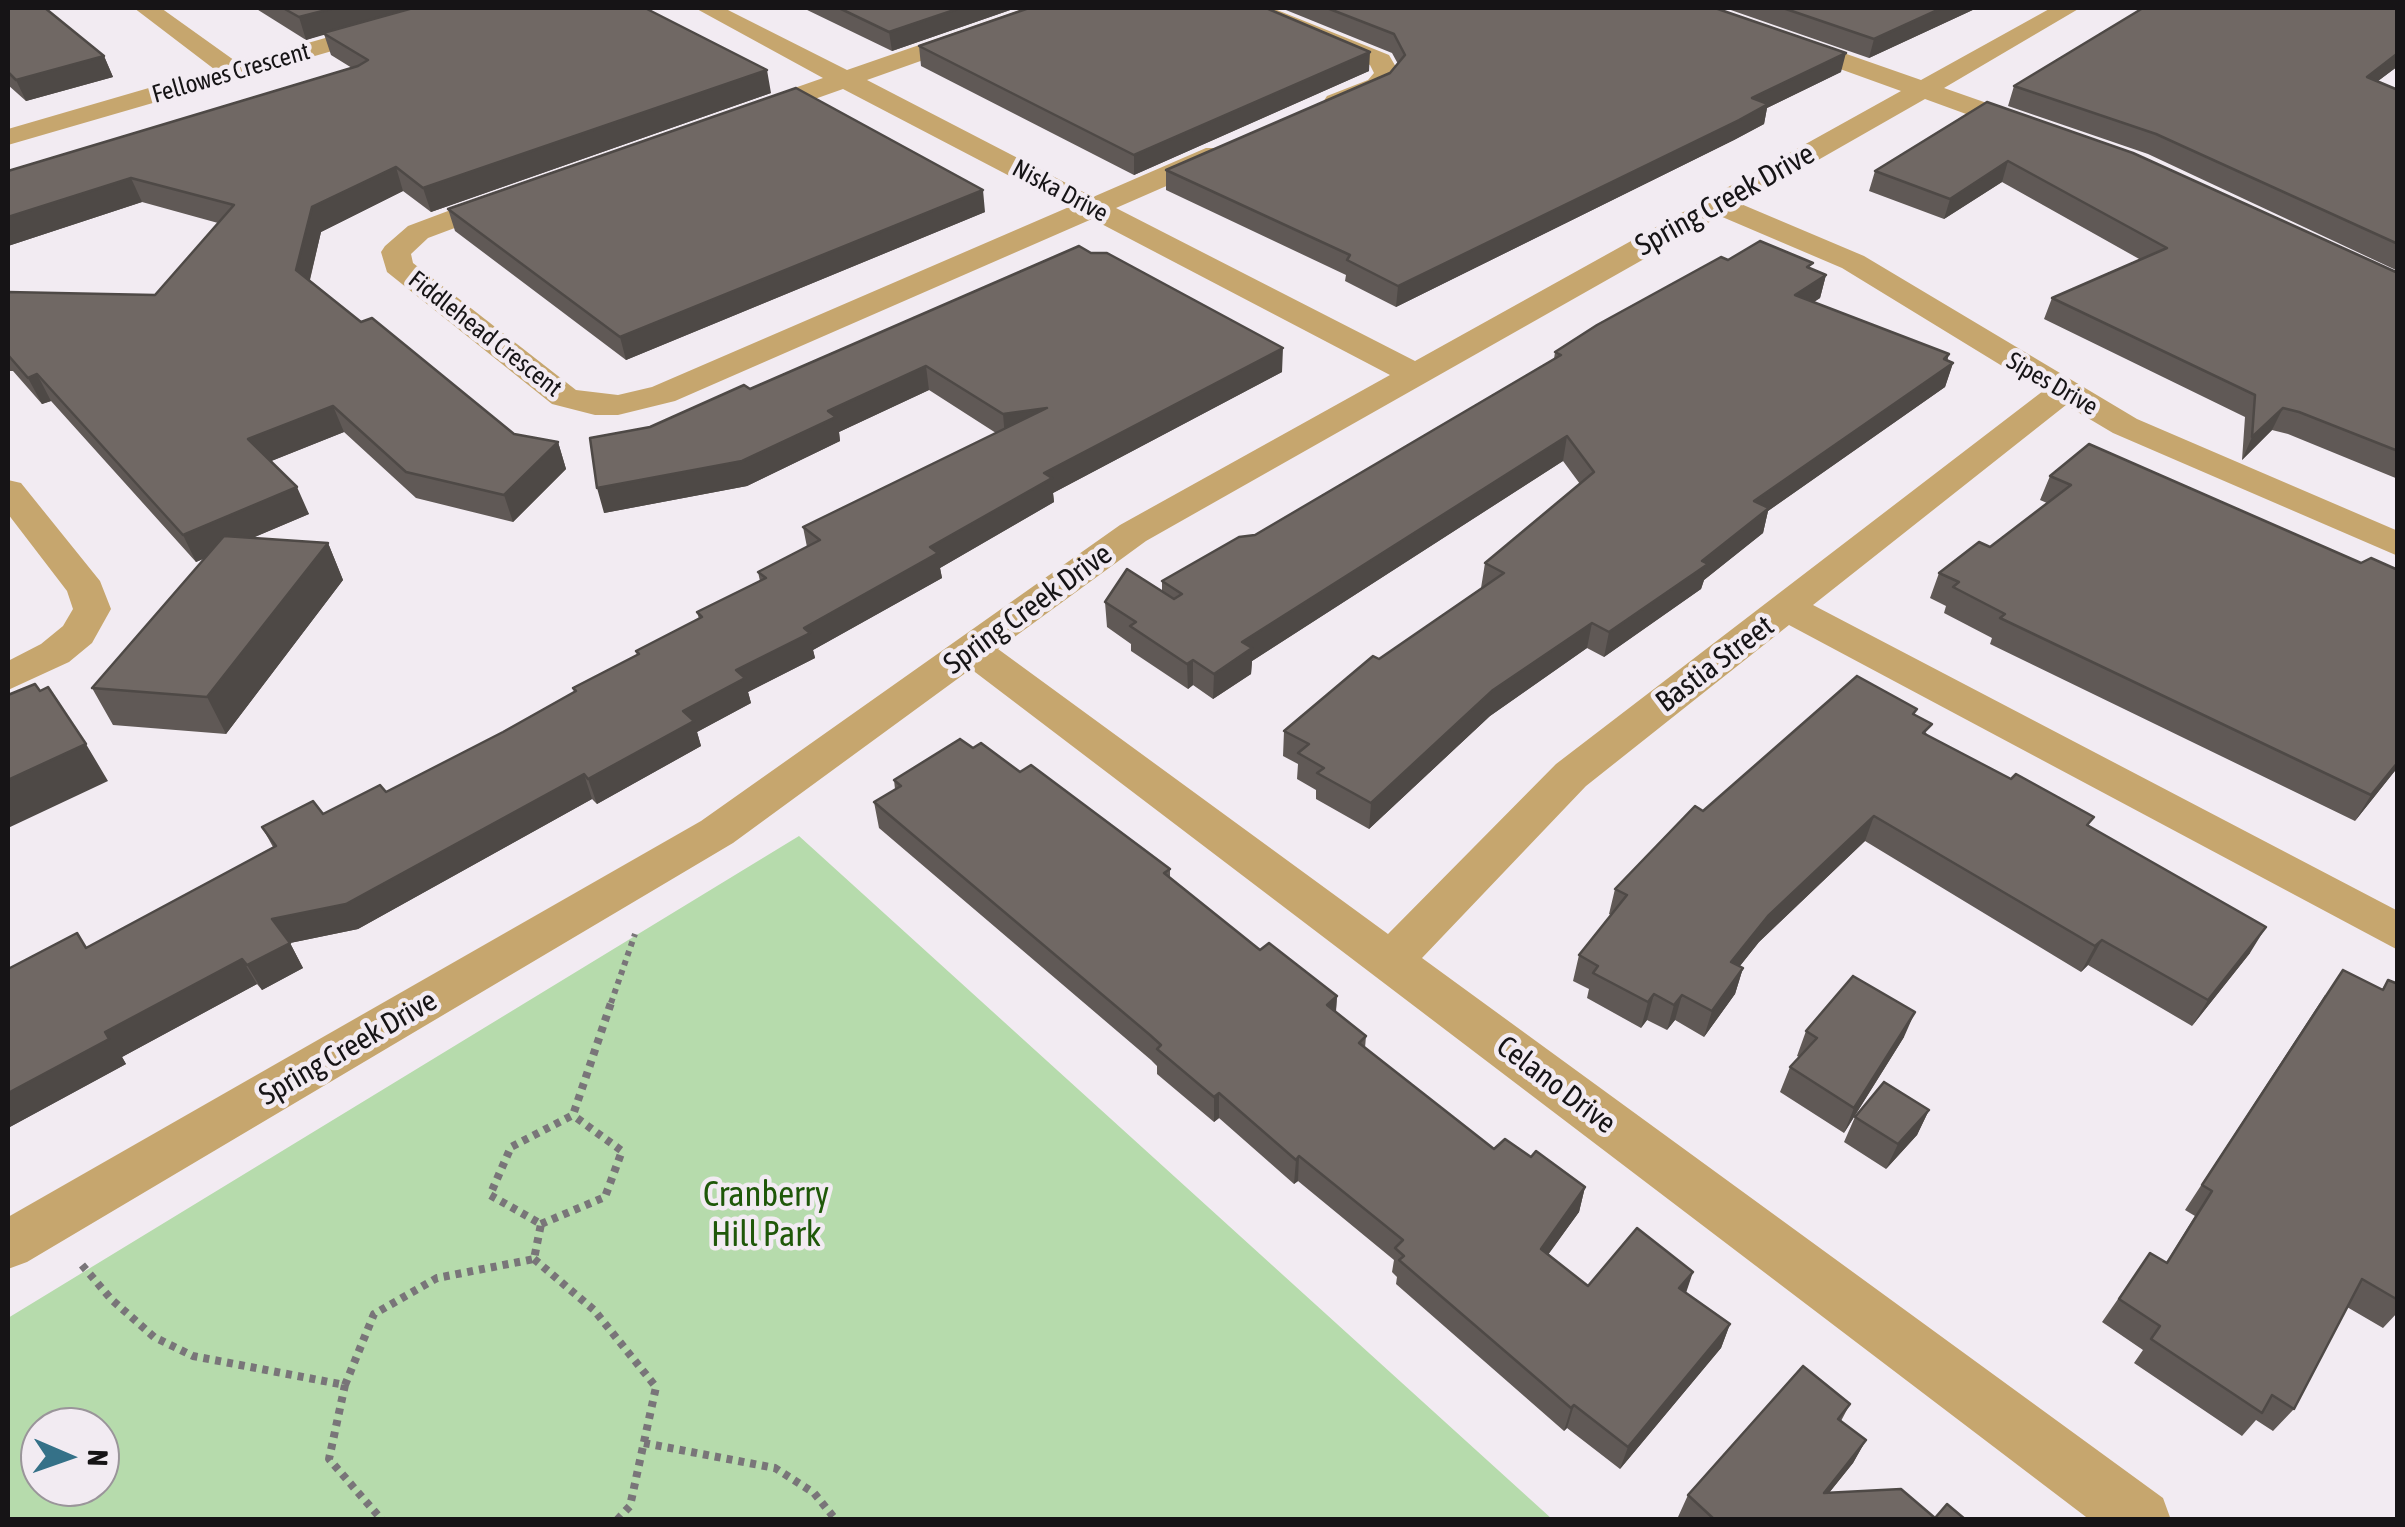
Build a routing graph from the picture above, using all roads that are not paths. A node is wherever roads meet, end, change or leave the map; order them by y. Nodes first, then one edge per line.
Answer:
1 (146, 8) edge
2 (455, 8) edge
3 (707, 8) edge
4 (1048, 8) edge
5 (1252, 8) edge
6 (1693, 8) edge
7 (2068, 8) edge
8 (234, 72) junction
9 (846, 79) junction
10 (1922, 90) junction
11 (1308, 114) edge
12 (720, 124) edge
13 (8, 137) edge
14 (2066, 140) edge
15 (1238, 144) edge
16 (540, 187) edge
17 (1717, 204) junction
18 (1092, 208) junction
19 (1414, 374) junction
20 (2062, 392) junction
21 (8, 491) edge
22 (2398, 544) edge
23 (1790, 609) junction
24 (972, 650) junction
25 (8, 676) edge
26 (2398, 932) edge
27 (1390, 961) junction
28 (8, 1245) edge
29 (2141, 1520) edge

1 - 8 street
2 - 8 street, Fellowes Crescent
3 - 9 street, Niska Drive
4 - 9 street
5 - 11 street
6 - 10 street
7 - 10 street, Spring Creek Drive
8 - 13 street, Fellowes Crescent
9 - 12 street
9 - 18 street, Niska Drive
10 - 14 street
10 - 17 street, Spring Creek Drive
15 - 18 street
16 - 18 street, Fiddlehead Crescent
17 - 19 street, Spring Creek Drive
17 - 20 street, Sipes Drive
18 - 19 street, Niska Drive
19 - 24 street, Spring Creek Drive
20 - 22 street, Sipes Drive
20 - 23 street, Bastia Street
21 - 25 street
23 - 26 street
23 - 27 street, Bastia Street
24 - 27 street, Celano Drive
24 - 28 street, Spring Creek Drive
27 - 29 street, Celano Drive

